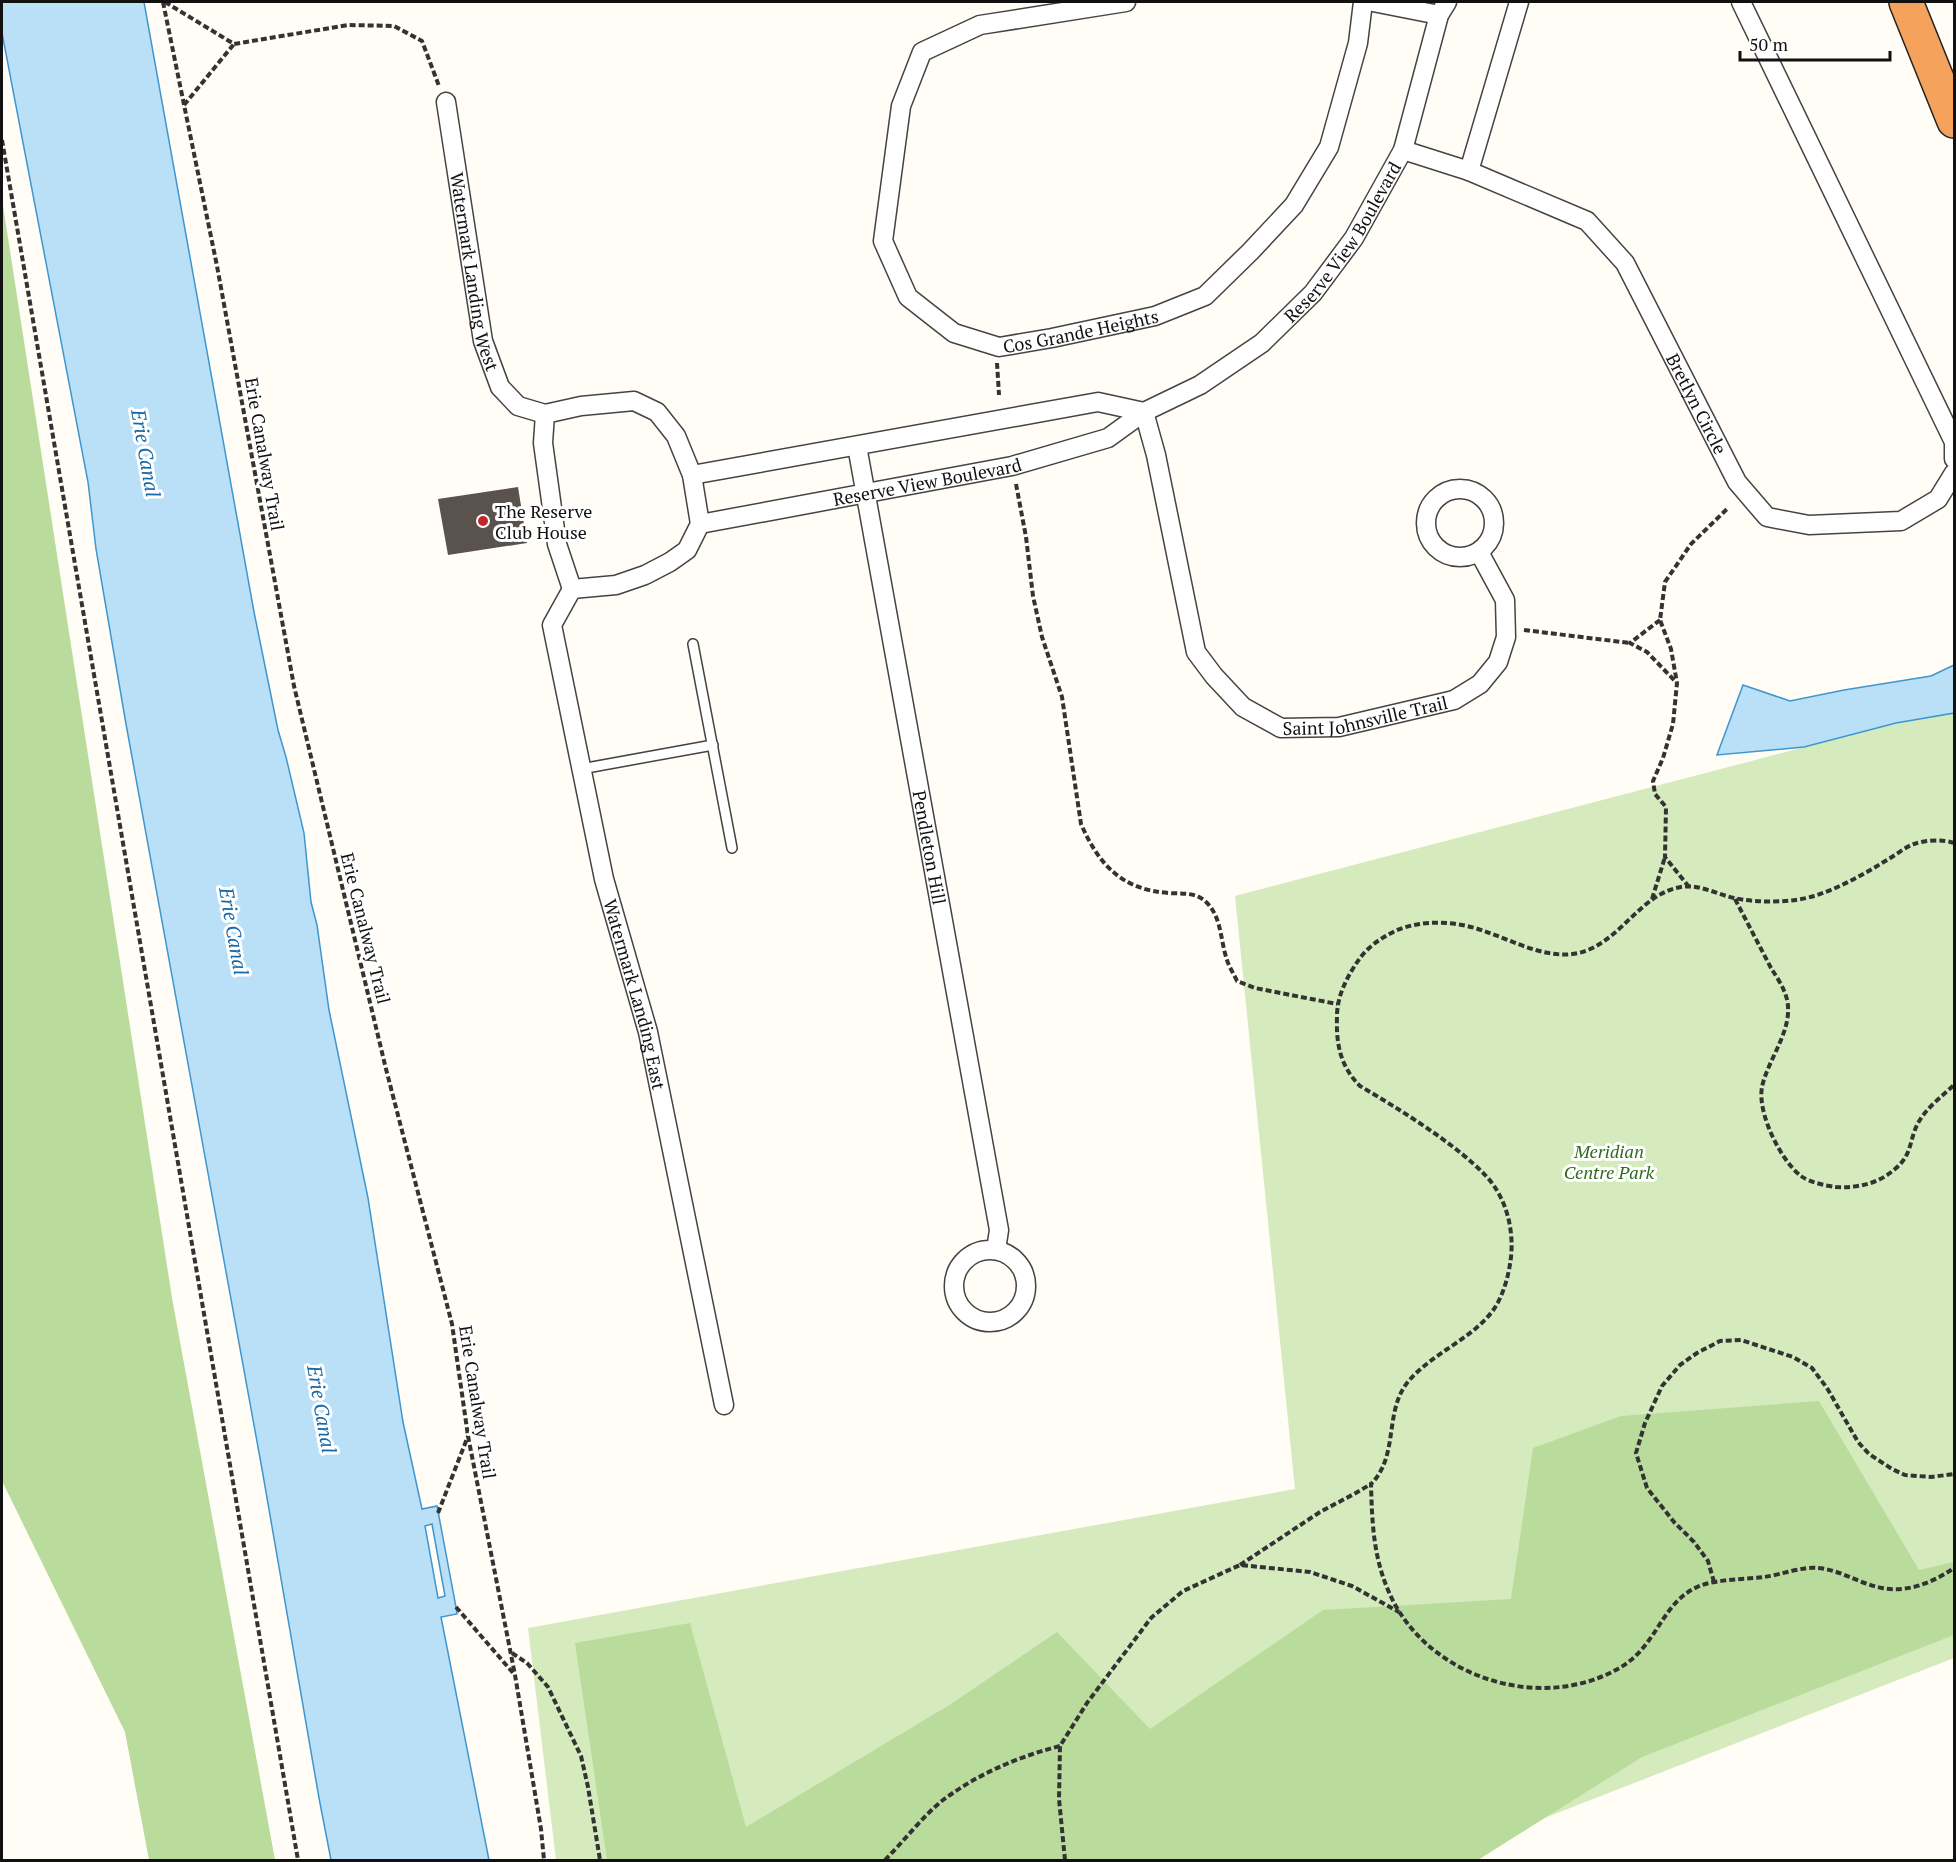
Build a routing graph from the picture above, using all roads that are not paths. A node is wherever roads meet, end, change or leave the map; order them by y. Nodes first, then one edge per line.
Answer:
1 (1126, 2) edge
2 (1363, 2) edge
3 (1373, 2) edge
4 (1519, 2) edge
5 (1741, 2) edge
6 (1907, 3) edge
7 (1443, 8) edge
8 (446, 102) road end
9 (1954, 121) edge
10 (1403, 150) junction
11 (1469, 171) junction
12 (1144, 412) junction
13 (545, 414) junction
14 (857, 446) junction
15 (1954, 459) edge
16 (1954, 473) edge
17 (692, 475) junction
18 (866, 494) junction
19 (700, 524) junction
20 (1479, 552) dead end
21 (572, 589) junction
22 (693, 644) dead end
23 (713, 745) junction
24 (581, 769) junction
25 (732, 848) dead end
26 (996, 1250) dead end
27 (724, 1405) dead end

1 - 2 street, Cos Grande Heights
3 - 7 street
4 - 11 street
5 - 15 street
6 - 9 highway
7 - 10 street, Reserve View Boulevard
8 - 13 street, Watermark Landing West
10 - 11 street, Bretlyn Circle
10 - 12 street, Reserve View Boulevard
11 - 16 street, Bretlyn Circle
12 - 14 street
12 - 18 street, Reserve View Boulevard
12 - 20 street, Saint Johnsville Trail
13 - 17 street
13 - 21 street
14 - 17 street
14 - 18 street, Pendleton Hill
17 - 19 street
18 - 19 street, Reserve View Boulevard
18 - 26 street, Pendleton Hill
19 - 21 street
21 - 24 street, Watermark Landing East
22 - 23 lane
23 - 24 lane
23 - 25 lane
24 - 27 street, Watermark Landing East

